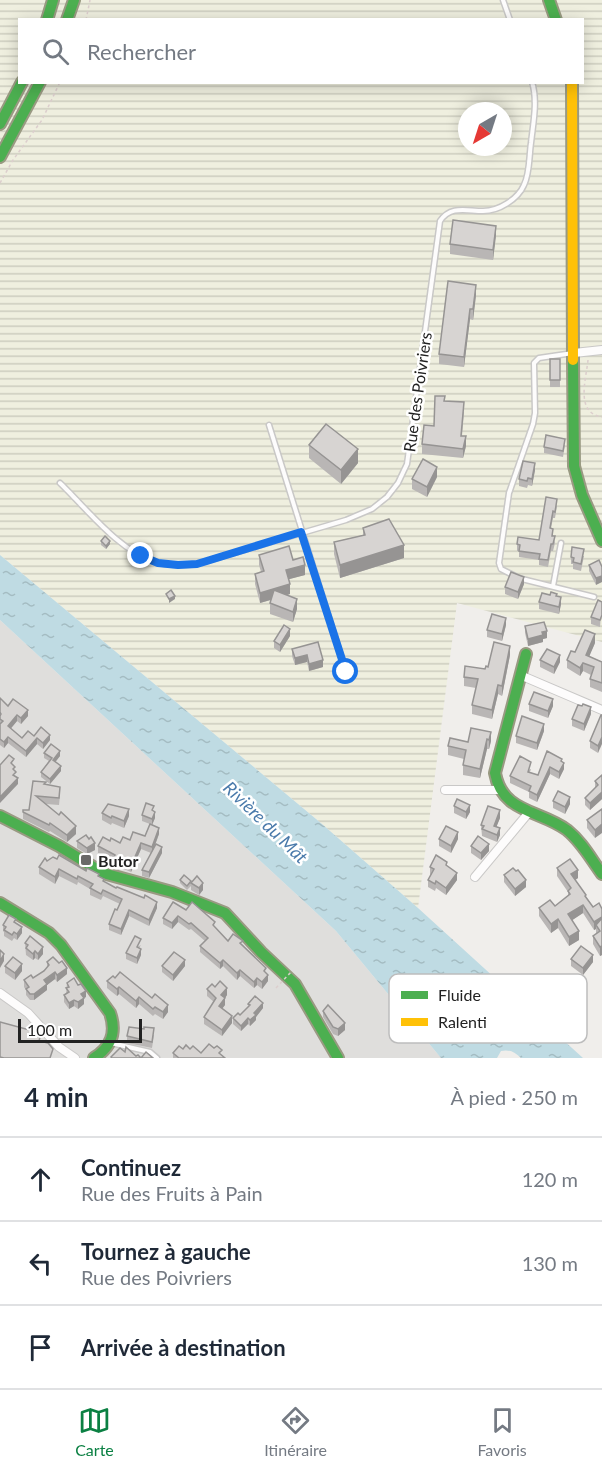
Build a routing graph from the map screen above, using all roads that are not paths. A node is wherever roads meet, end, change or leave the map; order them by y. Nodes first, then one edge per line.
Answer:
1 (53, 0) edge
2 (74, 0) edge
3 (503, 0) edge
4 (549, 0) edge
5 (48, 18) edge
6 (68, 18) edge
7 (509, 18) edge
8 (555, 18) edge
9 (21, 84) edge
10 (39, 84) edge
11 (532, 84) edge
12 (572, 84) edge
13 (0, 124) edge
14 (0, 157) edge
15 (602, 350) edge
16 (574, 353) junction
17 (268, 425) dead end
18 (60, 483) dead end
19 (301, 532) junction
20 (602, 541) edge
21 (561, 543) dead end
22 (553, 586) junction
23 (594, 597) dead end
24 (526, 654) dead end
25 (346, 672) dead end
26 (520, 675) junction
27 (602, 710) edge
28 (445, 790) dead end
29 (498, 790) junction
30 (530, 811) junction
31 (0, 816) edge
32 (602, 874) edge
33 (475, 877) dead end
34 (0, 903) edge
35 (0, 993) edge
36 (0, 1003) edge
37 (15, 1003) junction
38 (111, 1043) junction
39 (75, 1058) edge
40 (94, 1058) edge
41 (157, 1058) edge
42 (338, 1058) edge

1 - 5 main road
2 - 6 main road
3 - 7 lane
4 - 8 main road
9 - 13 main road
10 - 14 main road
11 - 19 lane, Rue des Poivriers
12 - 16 main road
15 - 16 street
16 - 20 main road
16 - 22 lane
17 - 19 lane
18 - 19 lane, Rue des Poivriers
19 - 25 lane
21 - 22 lane
22 - 23 lane
24 - 26 main road
26 - 27 street
26 - 29 main road
28 - 29 street
29 - 30 main road
30 - 32 main road
30 - 33 street
31 - 42 main road
34 - 38 main road
35 - 37 street
36 - 37 street
37 - 39 street
38 - 40 main road
38 - 41 lane

